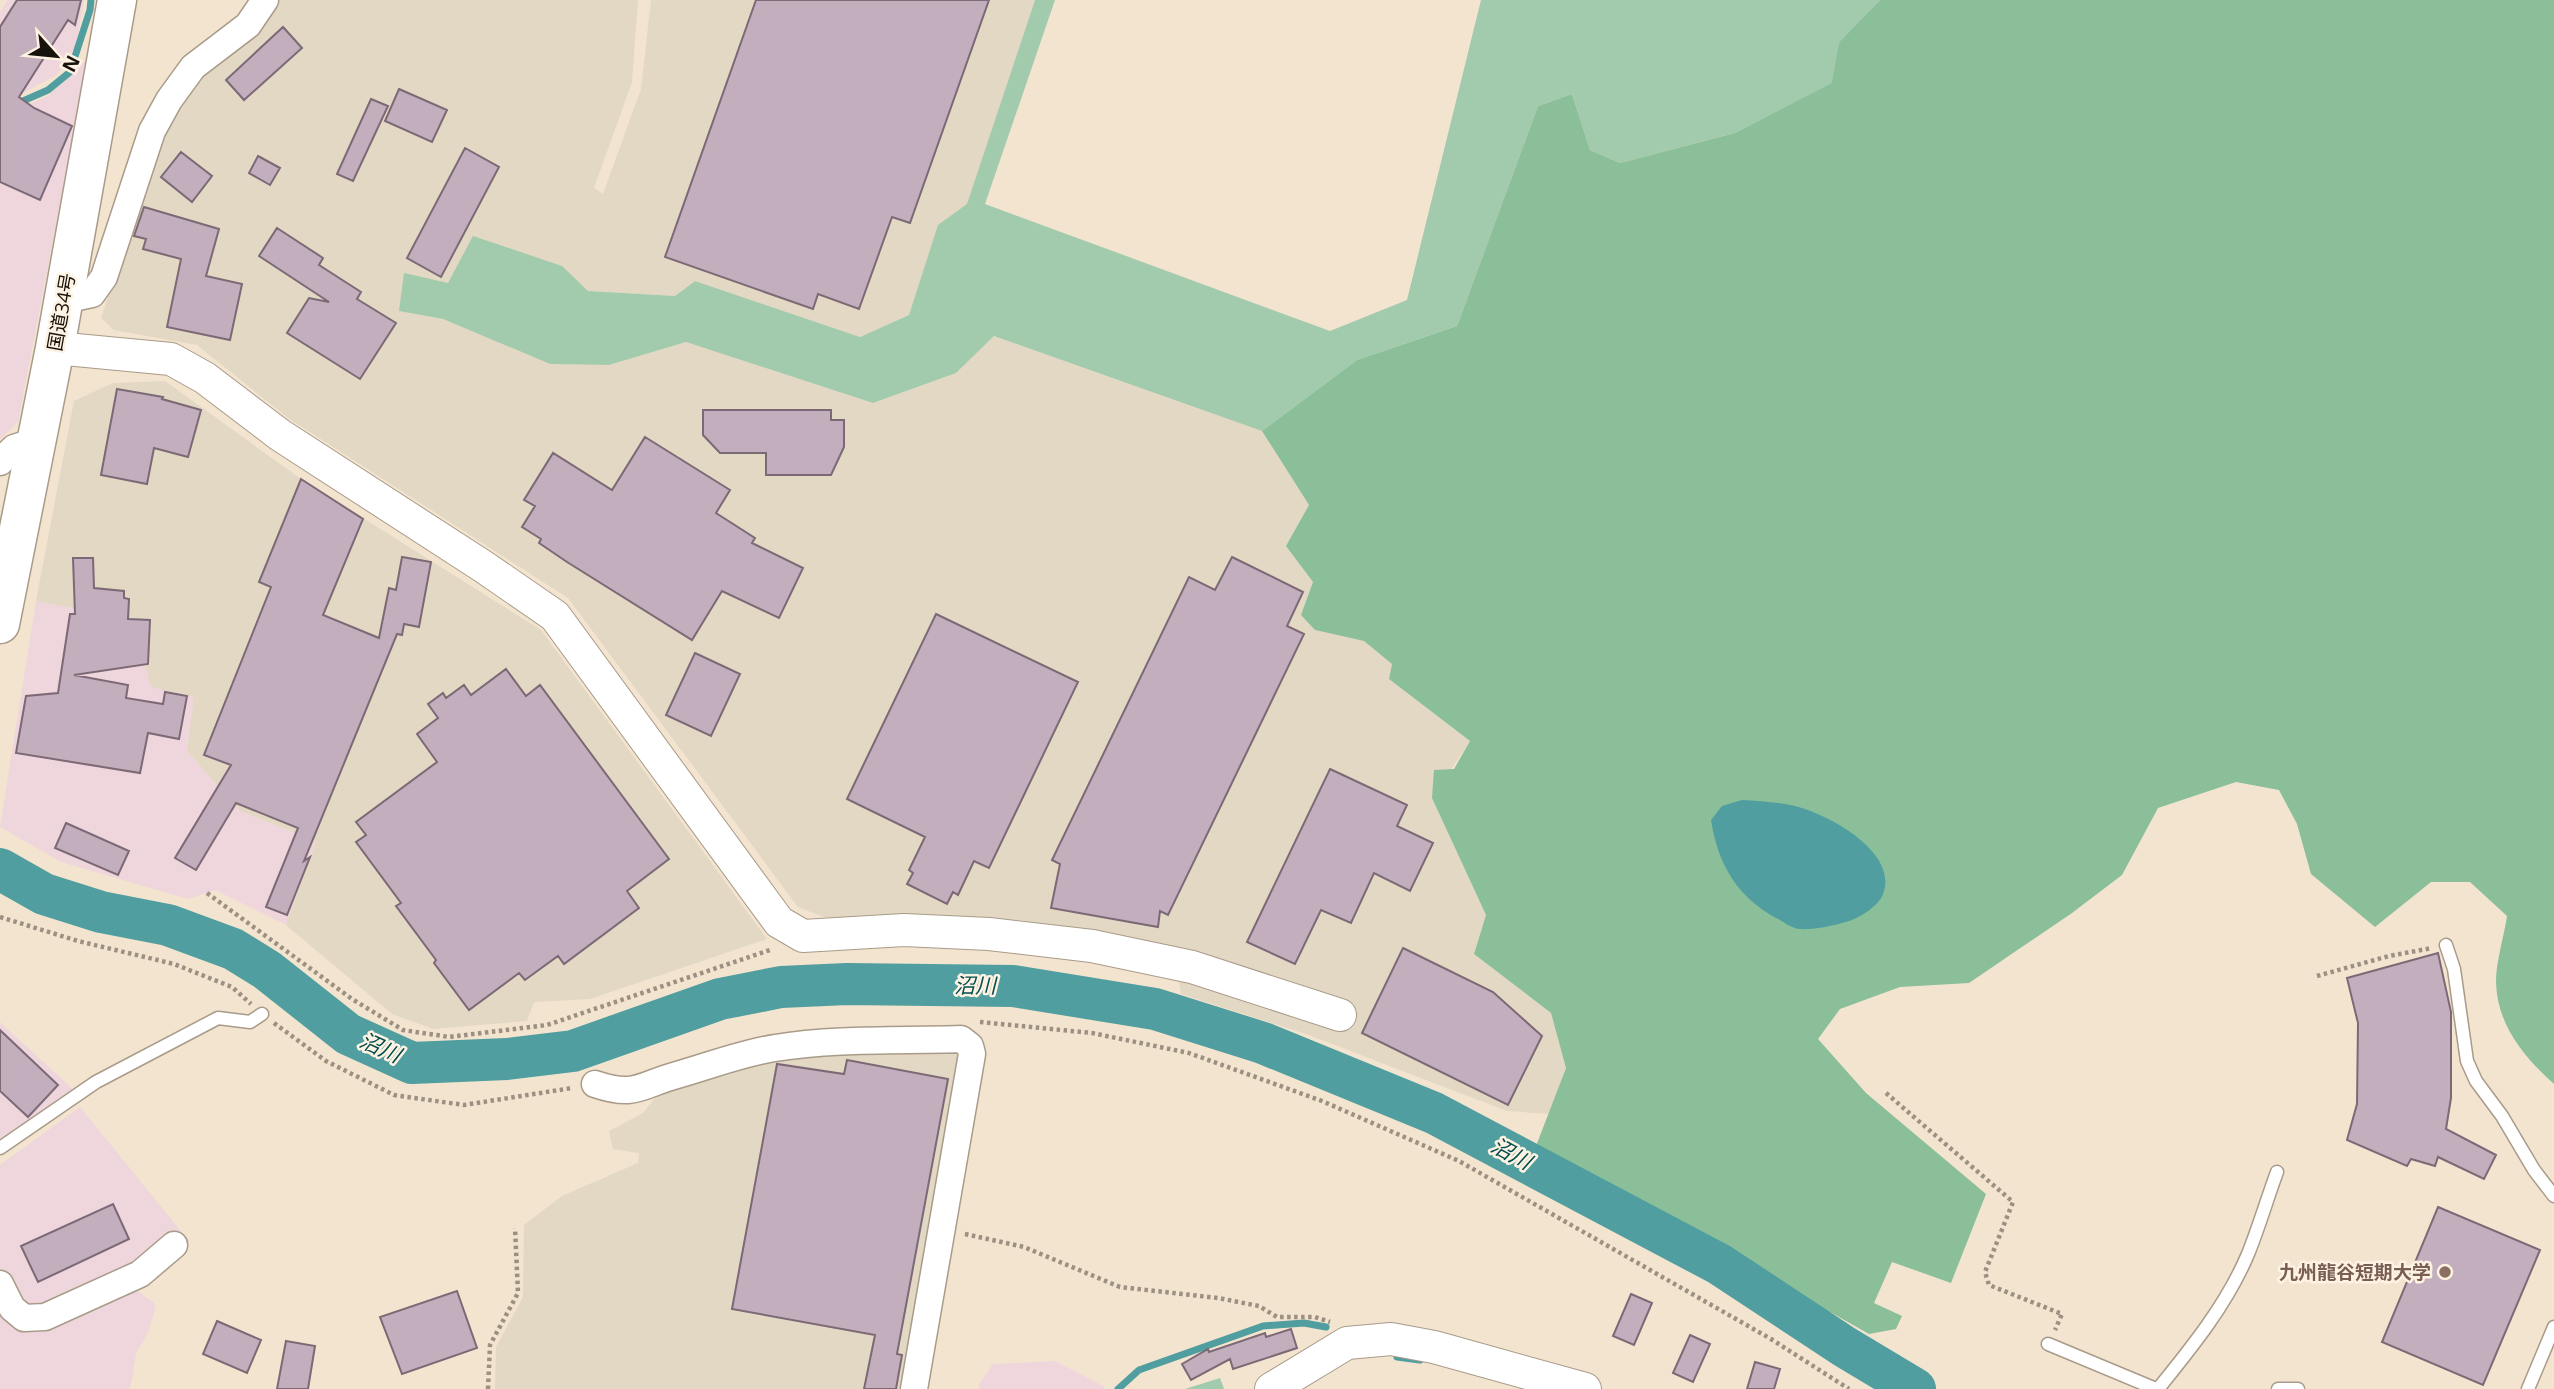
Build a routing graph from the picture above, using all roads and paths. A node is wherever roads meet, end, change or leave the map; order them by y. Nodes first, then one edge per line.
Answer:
1 (117, 0) edge
2 (265, 0) edge
3 (63, 300) junction
4 (55, 348) junction
5 (36, 441) junction
6 (0, 462) edge
7 (0, 624) edge
8 (207, 893) dead end
9 (0, 918) edge
10 (803, 936) junction
11 (2446, 945) joint
12 (2317, 976) dead end
13 (262, 1014) junction
14 (1340, 1015) dead end
15 (970, 1021) dead end
16 (595, 1084) joint
17 (1886, 1093) dead end
18 (0, 1148) edge
19 (2277, 1172) dead end
20 (2554, 1196) edge
21 (515, 1228) dead end
22 (942, 1229) junction
23 (174, 1245) dead end
24 (0, 1284) edge
25 (2554, 1327) edge
26 (1347, 1343) junction
27 (2048, 1345) joint
28 (2122, 1383) edge
29 (488, 1389) edge
30 (914, 1389) edge
31 (1271, 1389) edge
32 (1585, 1389) edge
33 (1849, 1389) edge
34 (2157, 1389) edge
35 (2278, 1389) edge
36 (2298, 1389) edge
37 (2528, 1389) edge

1 - 3 highway, 国道34号
2 - 3 street
3 - 4 highway, 国道34号
4 - 5 highway, 国道34号
4 - 10 street
5 - 6 street
5 - 7 highway, 国道34号
8 - 10 path
9 - 13 path
10 - 14 street
11 - 12 path
11 - 20 lane
13 - 16 path
13 - 18 lane
15 - 33 path
16 - 22 street
17 - 27 path
19 - 34 lane
21 - 29 path
22 - 26 path
22 - 30 street
23 - 24 street
25 - 37 lane
26 - 31 street
26 - 32 street
27 - 28 lane
28 - 34 lane
35 - 36 lane

